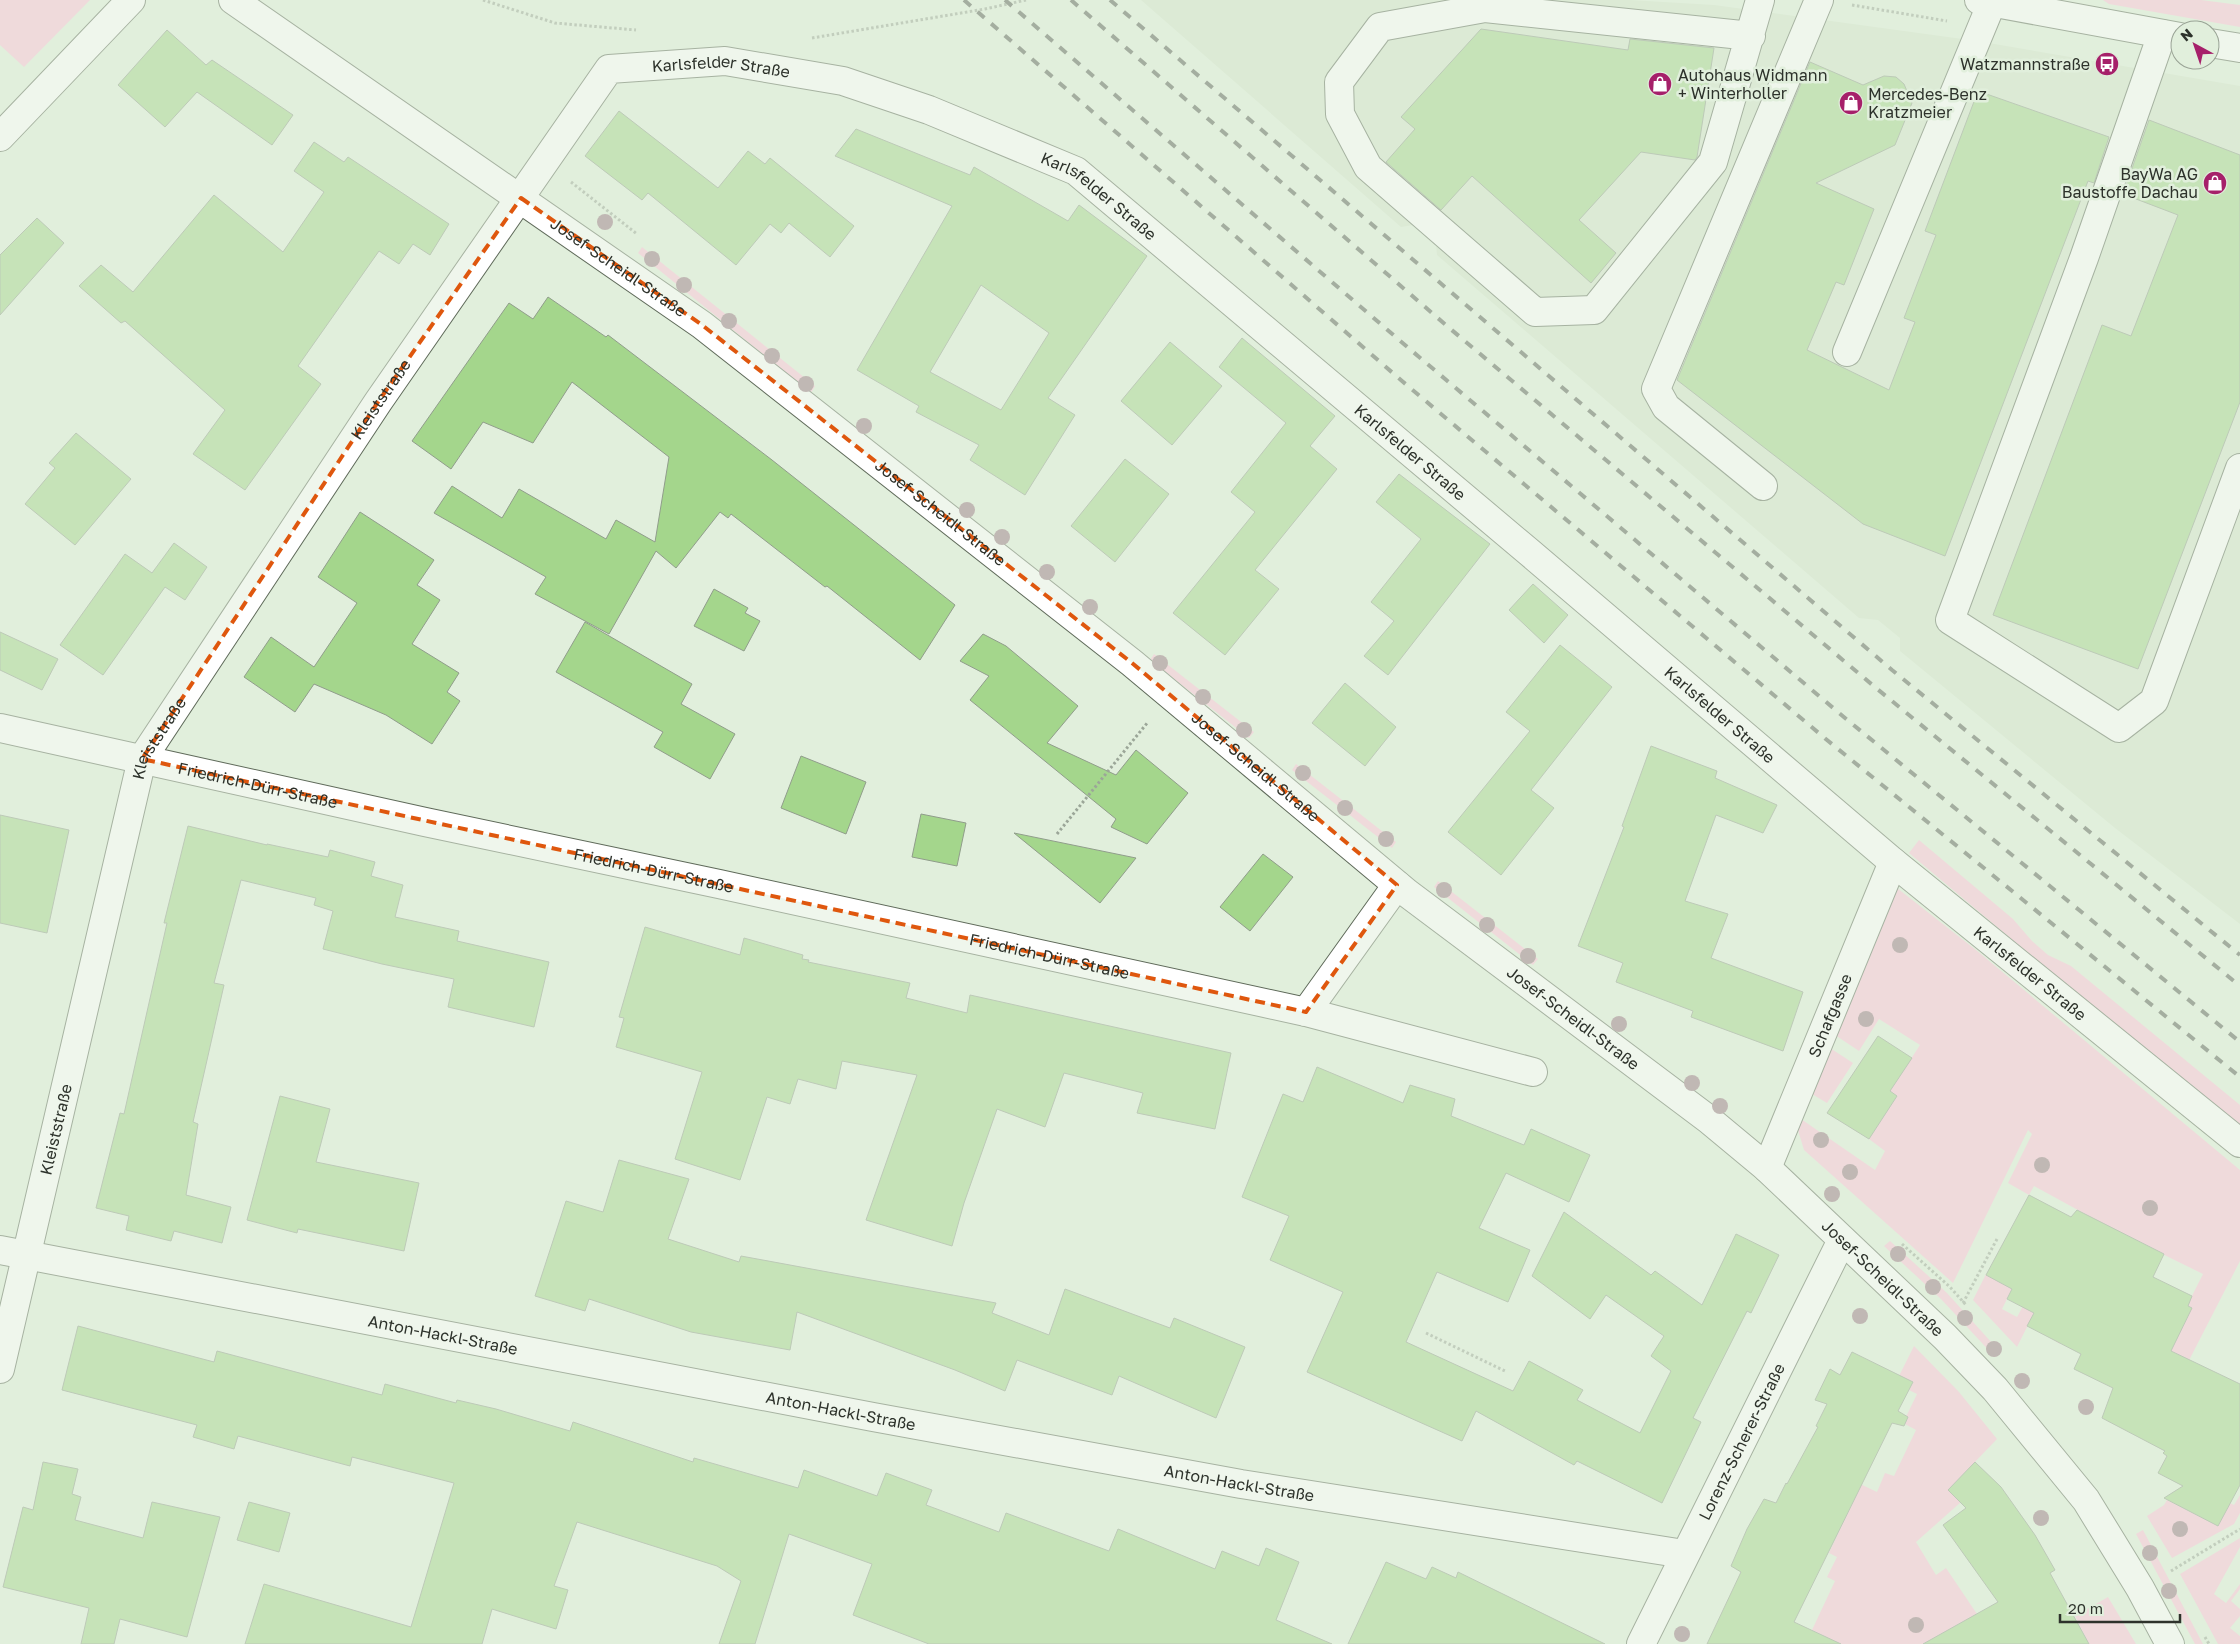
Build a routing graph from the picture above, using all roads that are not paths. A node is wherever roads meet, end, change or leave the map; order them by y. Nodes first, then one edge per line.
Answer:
1 (131, 0) edge
2 (233, 0) edge
3 (1760, 0) edge
4 (1819, 0) edge
5 (1988, 1) edge
6 (1751, 36) junction
7 (2170, 36) edge
8 (2170, 39) edge
9 (2220, 45) edge
10 (2240, 48) edge
11 (0, 137) edge
12 (521, 198) junction
13 (1847, 352) dead end
14 (2240, 468) edge
15 (1763, 486) dead end
16 (0, 728) edge
17 (142, 759) junction
18 (1893, 862) junction
19 (1397, 885) junction
20 (1306, 1012) junction
21 (1533, 1072) dead end
22 (2240, 1143) edge
23 (1767, 1168) junction
24 (1842, 1240) junction
25 (0, 1250) edge
26 (28, 1255) junction
27 (0, 1369) edge
28 (1684, 1554) junction
29 (1641, 1644) edge
30 (2170, 1644) edge

1 - 11 street
2 - 12 street, Josef-Scheidl-Straße
3 - 6 street
4 - 15 street
5 - 7 street
5 - 13 street
6 - 6 street
8 - 14 street
9 - 10 street
12 - 17 street, Kleiststraße
12 - 18 street, Karlsfelder Straße
12 - 19 street, Josef-Scheidl-Straße
16 - 17 street, Friedrich-Dürr-Straße
17 - 20 street, Friedrich-Dürr-Straße
17 - 26 street, Kleiststraße
18 - 22 street, Karlsfelder Straße
18 - 23 street, Schafgasse
19 - 20 street
19 - 23 street, Josef-Scheidl-Straße
20 - 21 street, Friedrich-Dürr-Straße
23 - 24 street, Josef-Scheidl-Straße
24 - 28 street, Lorenz-Scherer-Straße
24 - 30 street, Josef-Scheidl-Straße
25 - 26 street, Anton-Hackl-Straße
26 - 27 street, Kleiststraße
26 - 28 street, Anton-Hackl-Straße
28 - 29 street, Lorenz-Scherer-Straße

